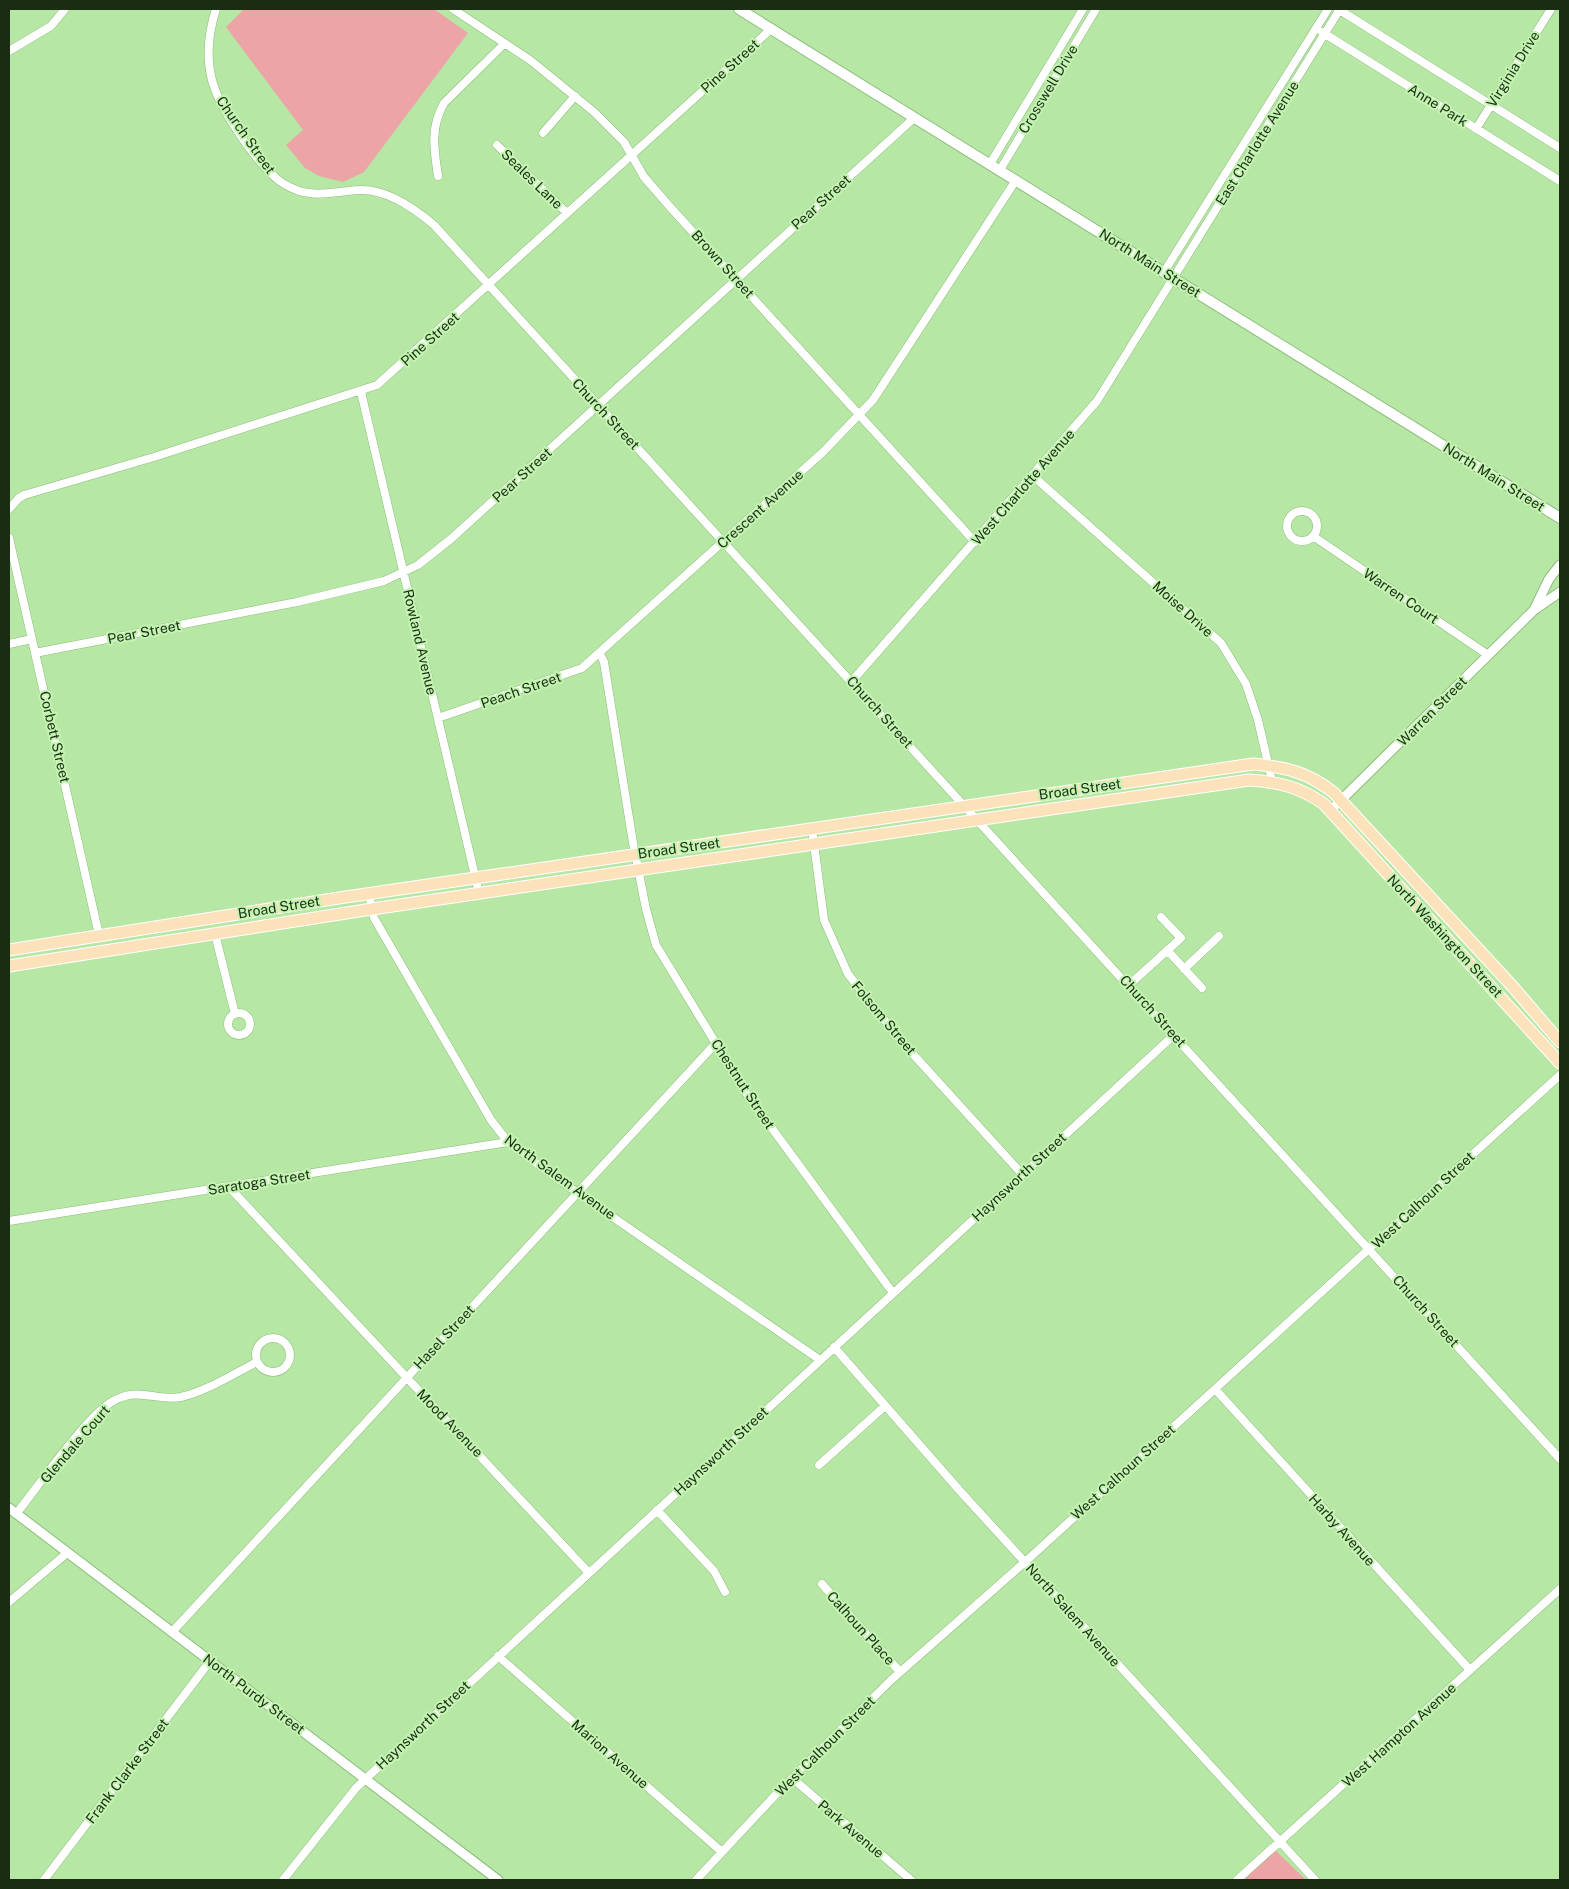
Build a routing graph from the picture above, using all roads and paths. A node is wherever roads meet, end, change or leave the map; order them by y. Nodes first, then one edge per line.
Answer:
1 (65, 9) edge
2 (216, 9) edge
3 (454, 9) edge
4 (739, 9) edge
5 (1083, 9) edge
6 (1096, 9) edge
7 (1339, 9) edge
8 (1551, 9) edge
9 (1324, 10) edge
10 (1316, 28) junction
11 (771, 29) junction
12 (1325, 34) junction
13 (504, 44) junction
14 (9, 51) edge
15 (575, 96) junction
16 (1491, 104) junction
17 (914, 118) junction
18 (1476, 129) junction
19 (543, 133) dead end
20 (497, 145) dead end
21 (1560, 148) edge
22 (631, 155) junction
23 (990, 164) junction
24 (1000, 170) junction
25 (438, 176) dead end
26 (1016, 180) junction
27 (1560, 181) edge
28 (567, 213) junction
29 (1164, 272) junction
30 (1174, 278) junction
31 (736, 280) junction
32 (488, 286) junction
33 (361, 392) junction
34 (599, 405) junction
35 (860, 416) junction
36 (1033, 476) junction
37 (9, 509) edge
38 (1560, 518) edge
39 (1313, 536) dead end
40 (9, 538) edge
41 (724, 542) junction
42 (975, 542) junction
43 (1560, 565) edge
44 (404, 573) junction
45 (1560, 592) edge
46 (1534, 610) junction
47 (32, 639) junction
48 (9, 644) edge
49 (35, 652) junction
50 (600, 654) junction
51 (1488, 655) junction
52 (852, 681) junction
53 (438, 718) junction
54 (1268, 765) junction
55 (1272, 781) junction
56 (1341, 800) junction
57 (966, 806) junction
58 (1330, 811) junction
59 (978, 820) junction
60 (812, 829) junction
61 (814, 844) junction
62 (636, 854) junction
63 (639, 870) junction
64 (475, 878) junction
65 (479, 893) junction
66 (369, 894) junction
67 (372, 909) junction
68 (1160, 917) dead end
69 (215, 934) junction
70 (99, 936) junction
71 (1219, 936) dead end
72 (9, 950) edge
73 (1167, 950) junction
74 (9, 966) edge
75 (1184, 969) junction
76 (1129, 985) junction
77 (1202, 988) dead end
78 (235, 1014) dead end
79 (1174, 1035) junction
80 (1560, 1042) edge
81 (716, 1043) junction
82 (1560, 1063) edge
83 (1560, 1075) edge
84 (508, 1142) junction
85 (1022, 1174) junction
86 (228, 1187) junction
87 (578, 1192) junction
88 (9, 1220) edge
89 (1369, 1250) junction
90 (893, 1293) junction
91 (834, 1348) junction
92 (820, 1360) junction
93 (258, 1362) junction
94 (407, 1378) junction
95 (1215, 1389) junction
96 (885, 1406) junction
97 (1560, 1459) edge
98 (819, 1465) dead end
99 (657, 1510) junction
100 (13, 1511) edge
101 (67, 1552) junction
102 (1025, 1562) junction
103 (589, 1573) junction
104 (822, 1584) dead end
105 (1560, 1589) edge
106 (725, 1592) dead end
107 (9, 1602) edge
108 (172, 1632) junction
109 (498, 1656) junction
110 (210, 1661) junction
111 (1470, 1670) junction
112 (900, 1672) junction
113 (792, 1778) junction
114 (366, 1779) junction
115 (1280, 1842) junction
116 (722, 1852) junction
117 (44, 1880) edge
118 (283, 1880) edge
119 (498, 1880) edge
120 (696, 1880) edge
121 (911, 1880) edge
122 (1237, 1880) edge
123 (1315, 1880) edge

1 - 14 street
2 - 32 street, Church Street
3 - 13 street, Brown Street
4 - 11 main road, North Main Street
5 - 23 street, Crosswell Drive
6 - 24 street, Crosswell Drive
7 - 9 street
7 - 12 street, East Charlotte Avenue
7 - 16 street, Anne Park
8 - 16 street, Virginia Drive
9 - 10 street, East Charlotte Avenue
10 - 12 street, Anne Park
10 - 29 street, East Charlotte Avenue
11 - 17 main road, North Main Street
11 - 22 street, Pine Street
12 - 18 street, Anne Park
12 - 30 street, East Charlotte Avenue
13 - 15 street, Brown Street
13 - 25 street
15 - 19 street
15 - 22 street, Brown Street
16 - 18 street, Virginia Drive
16 - 21 street, Anne Park
17 - 23 main road, North Main Street
17 - 31 street, Pear Street
18 - 27 street, Anne Park
20 - 28 street, Seales Lane
22 - 28 street, Pine Street
22 - 31 street, Brown Street
23 - 24 main road, North Main Street
24 - 26 main road, North Main Street
26 - 29 main road, North Main Street
26 - 35 street, Crescent Avenue
28 - 32 street, Pine Street
29 - 30 main road, North Main Street
30 - 36 street, West Charlotte Avenue
30 - 38 main road, North Main Street
31 - 34 street, Pear Street
31 - 35 street, Brown Street
32 - 33 street, Pine Street
32 - 34 street, Church Street
33 - 37 street, Pine Street
33 - 44 street, Rowland Avenue
34 - 41 street, Church Street
34 - 44 street, Pear Street
35 - 41 street, Crescent Avenue
35 - 42 street, Brown Street
36 - 42 street, West Charlotte Avenue
36 - 54 street, Moise Drive
39 - 51 street, Warren Court
40 - 47 street, Corbett Street
41 - 50 street, Crescent Avenue
41 - 52 street, Church Street
42 - 52 street, West Charlotte Avenue
43 - 46 street, Warren Street
44 - 49 street, Pear Street
44 - 53 street, Rowland Avenue
45 - 46 street, Warren Street
46 - 51 street, Warren Street
47 - 48 street
47 - 49 street, Corbett Street
49 - 70 street, Corbett Street
50 - 53 street, Peach Street
50 - 62 street
51 - 56 street, Warren Street
52 - 57 street, Church Street
53 - 64 street, Rowland Avenue
54 - 55 street, Moise Drive
54 - 56 main road, Broad Street
54 - 57 main road, Broad Street
55 - 58 main road, Broad Street
55 - 59 main road, Broad Street
56 - 58 street, Warren Street
56 - 80 main road, North Washington Street
57 - 59 street, Church Street
57 - 60 main road, Broad Street
58 - 82 main road, North Washington Street
59 - 61 main road, Broad Street
59 - 76 street, Church Street
60 - 61 street, Folsom Street
60 - 62 main road, Broad Street
61 - 63 main road, Broad Street
61 - 85 street, Folsom Street
62 - 63 street, Chestnut Street
62 - 64 main road, Broad Street
63 - 65 main road, Broad Street
63 - 81 street, Chestnut Street
64 - 65 street, Rowland Avenue
64 - 66 main road, Broad Street
65 - 67 main road, Broad Street
66 - 67 street, North Salem Avenue
66 - 70 main road, Broad Street
67 - 69 main road, Broad Street
67 - 84 street, North Salem Avenue
68 - 73 street
69 - 74 main road, Broad Street
69 - 78 street
70 - 72 main road, Broad Street
71 - 75 street
73 - 75 street
73 - 76 street
75 - 77 street
76 - 79 street, Church Street
79 - 85 street, Haynsworth Street
79 - 89 street, Church Street
81 - 87 street, Hasel Street
81 - 90 street, Chestnut Street
83 - 89 street, West Calhoun Street
84 - 86 street, Saratoga Street
84 - 87 street, North Salem Avenue
85 - 90 street, Haynsworth Street
86 - 88 street, Saratoga Street
86 - 94 street, Mood Avenue
87 - 92 street, North Salem Avenue
87 - 94 street, Hasel Street
89 - 95 street, West Calhoun Street
89 - 97 street, Church Street
90 - 91 street, Haynsworth Street
91 - 92 street, Haynsworth Street
91 - 96 street, North Salem Avenue
92 - 99 street, Haynsworth Street
93 - 93 street
93 - 100 street, Glendale Court
94 - 103 street, Mood Avenue
94 - 108 street, Hasel Street
95 - 102 street, West Calhoun Street
95 - 111 street, Harby Avenue
96 - 98 street
96 - 102 street, North Salem Avenue
99 - 103 street, Haynsworth Street
99 - 106 street
100 - 101 street, North Purdy Street
101 - 107 street
101 - 108 street, North Purdy Street
102 - 112 street, West Calhoun Street
102 - 115 street, North Salem Avenue
103 - 109 street, Haynsworth Street
104 - 112 street, Calhoun Place
105 - 111 street, West Hampton Avenue
108 - 110 street, North Purdy Street
109 - 114 street, Haynsworth Street
109 - 116 street, Marion Avenue
110 - 114 street, North Purdy Street
110 - 117 street, Frank Clarke Street
111 - 115 street, West Hampton Avenue
112 - 113 street, West Calhoun Street
113 - 116 street, West Calhoun Street
113 - 121 street, Park Avenue
114 - 118 street, Haynsworth Street
114 - 119 street, North Purdy Street
115 - 122 street, West Hampton Avenue
115 - 123 street, North Salem Avenue
116 - 120 street, West Calhoun Street

